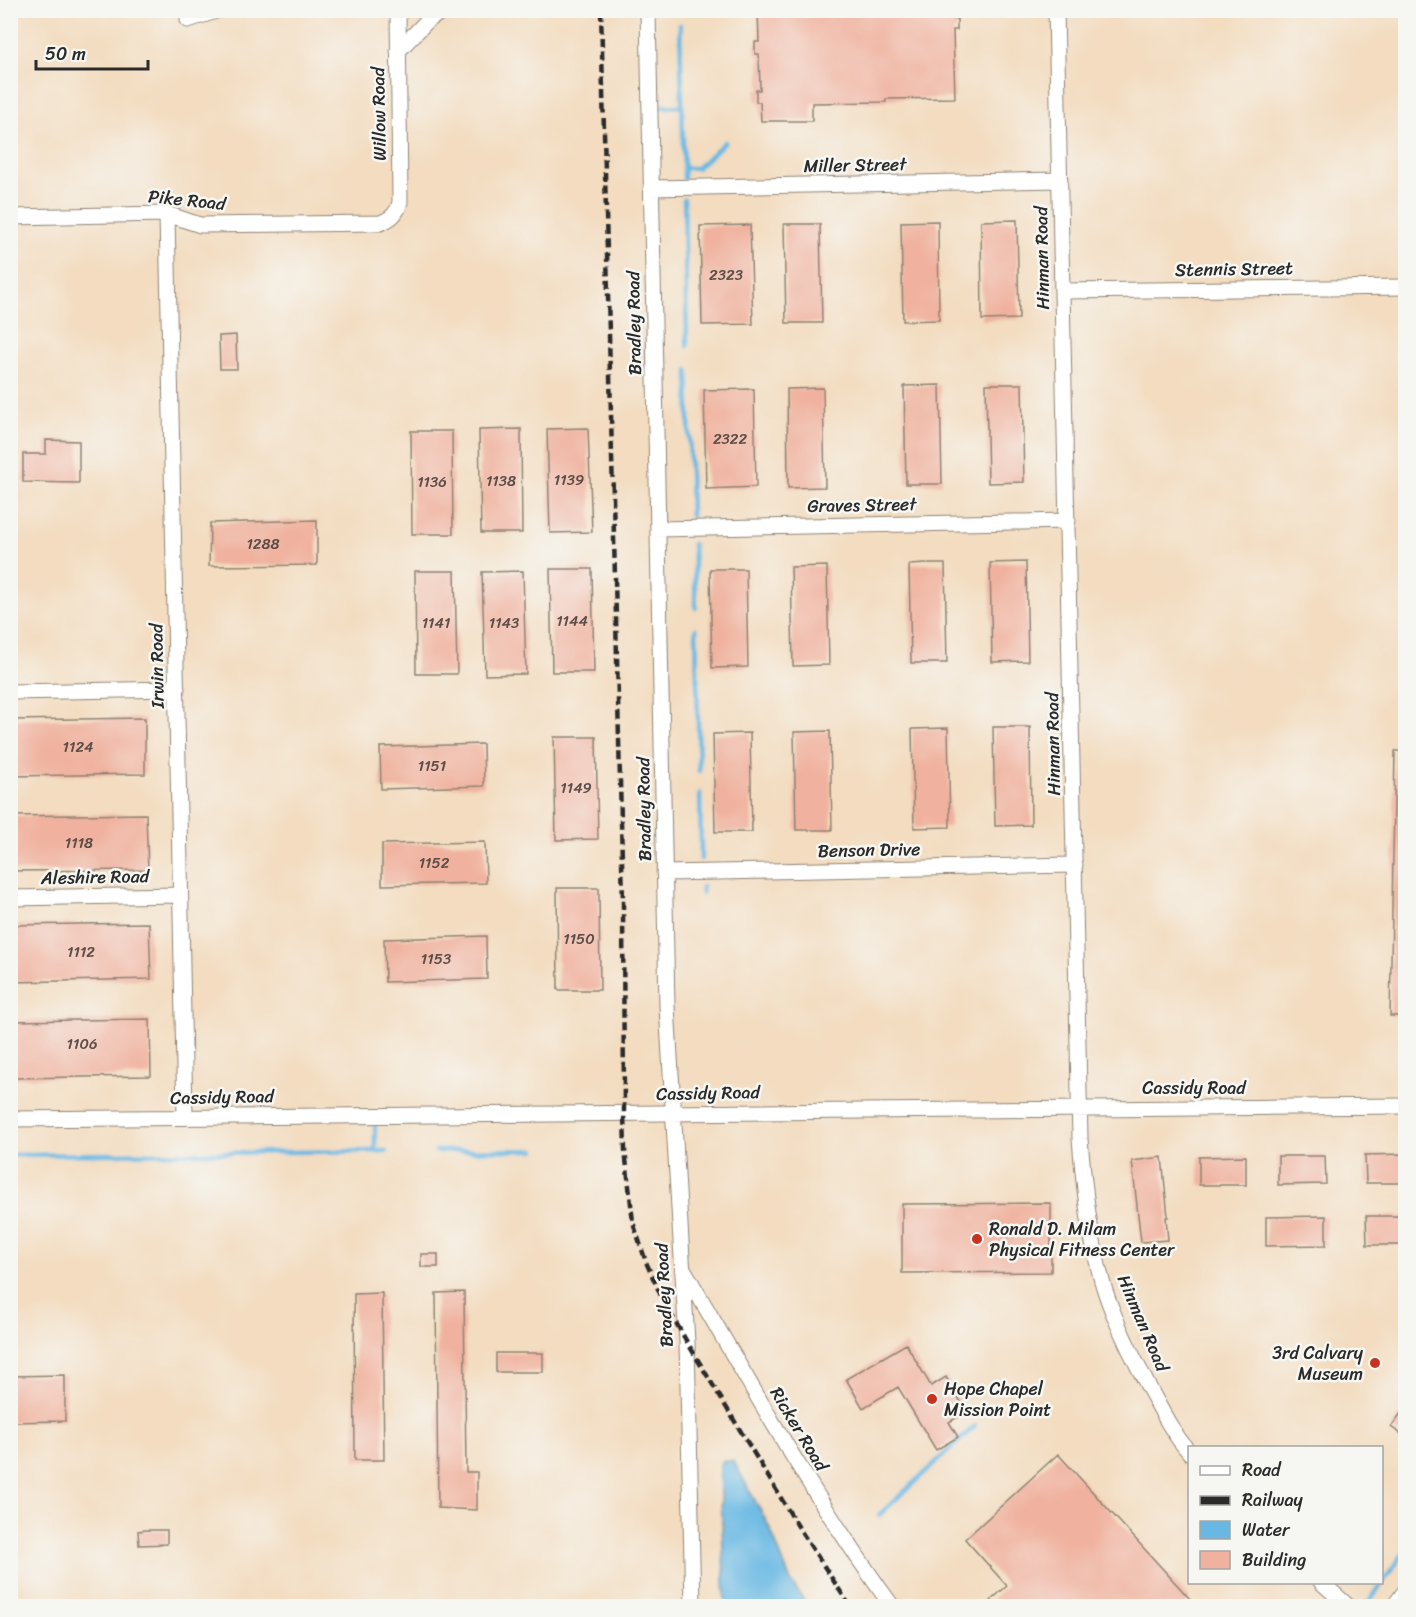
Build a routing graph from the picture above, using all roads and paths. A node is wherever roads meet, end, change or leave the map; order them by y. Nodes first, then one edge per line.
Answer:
1 (219, 10) edge
2 (398, 10) edge
3 (444, 10) edge
4 (648, 10) edge
5 (1056, 10) edge
6 (188, 20) dead end
7 (398, 51) junction
8 (1060, 180) junction
9 (651, 188) junction
10 (167, 214) junction
11 (394, 215) joint
12 (10, 217) edge
13 (1406, 287) edge
14 (1063, 291) junction
15 (1068, 521) junction
16 (658, 529) junction
17 (177, 689) junction
18 (10, 692) edge
19 (1075, 865) junction
20 (664, 873) junction
21 (180, 895) junction
22 (10, 898) edge
23 (1406, 1106) edge
24 (1080, 1108) junction
25 (673, 1112) junction
26 (185, 1116) junction
27 (10, 1119) edge
28 (682, 1266) junction
29 (1188, 1450) edge
30 (1323, 1584) edge
31 (1406, 1590) edge
32 (693, 1606) edge
33 (892, 1606) edge
34 (1348, 1606) edge
35 (1394, 1606) edge

1 - 6 street
2 - 7 street, Willow Road
3 - 7 street
4 - 9 street, Bradley Road
5 - 8 street, Hinman Road
7 - 11 street, Willow Road
8 - 9 street, Miller Street
8 - 14 street, Hinman Road
9 - 16 street, Bradley Road
10 - 11 street, Pike Road
10 - 12 street, Pike Road
10 - 17 street, Irwin Road
13 - 14 street, Stennis Street
14 - 15 street, Hinman Road
15 - 16 street, Graves Street
15 - 19 street, Hinman Road
16 - 20 street, Bradley Road
17 - 18 street
17 - 21 street, Irwin Road
19 - 20 street, Benson Drive
19 - 24 street, Hinman Road
20 - 25 street, Bradley Road
21 - 22 street, Aleshire Road
21 - 26 street, Irwin Road
23 - 24 street, Cassidy Road
24 - 25 street, Cassidy Road
24 - 29 street, Hinman Road
25 - 26 street, Cassidy Road
25 - 28 street, Bradley Road
26 - 27 street, Cassidy Road
28 - 32 street, Bradley Road
28 - 33 street, Ricker Road
30 - 34 street
31 - 35 street

